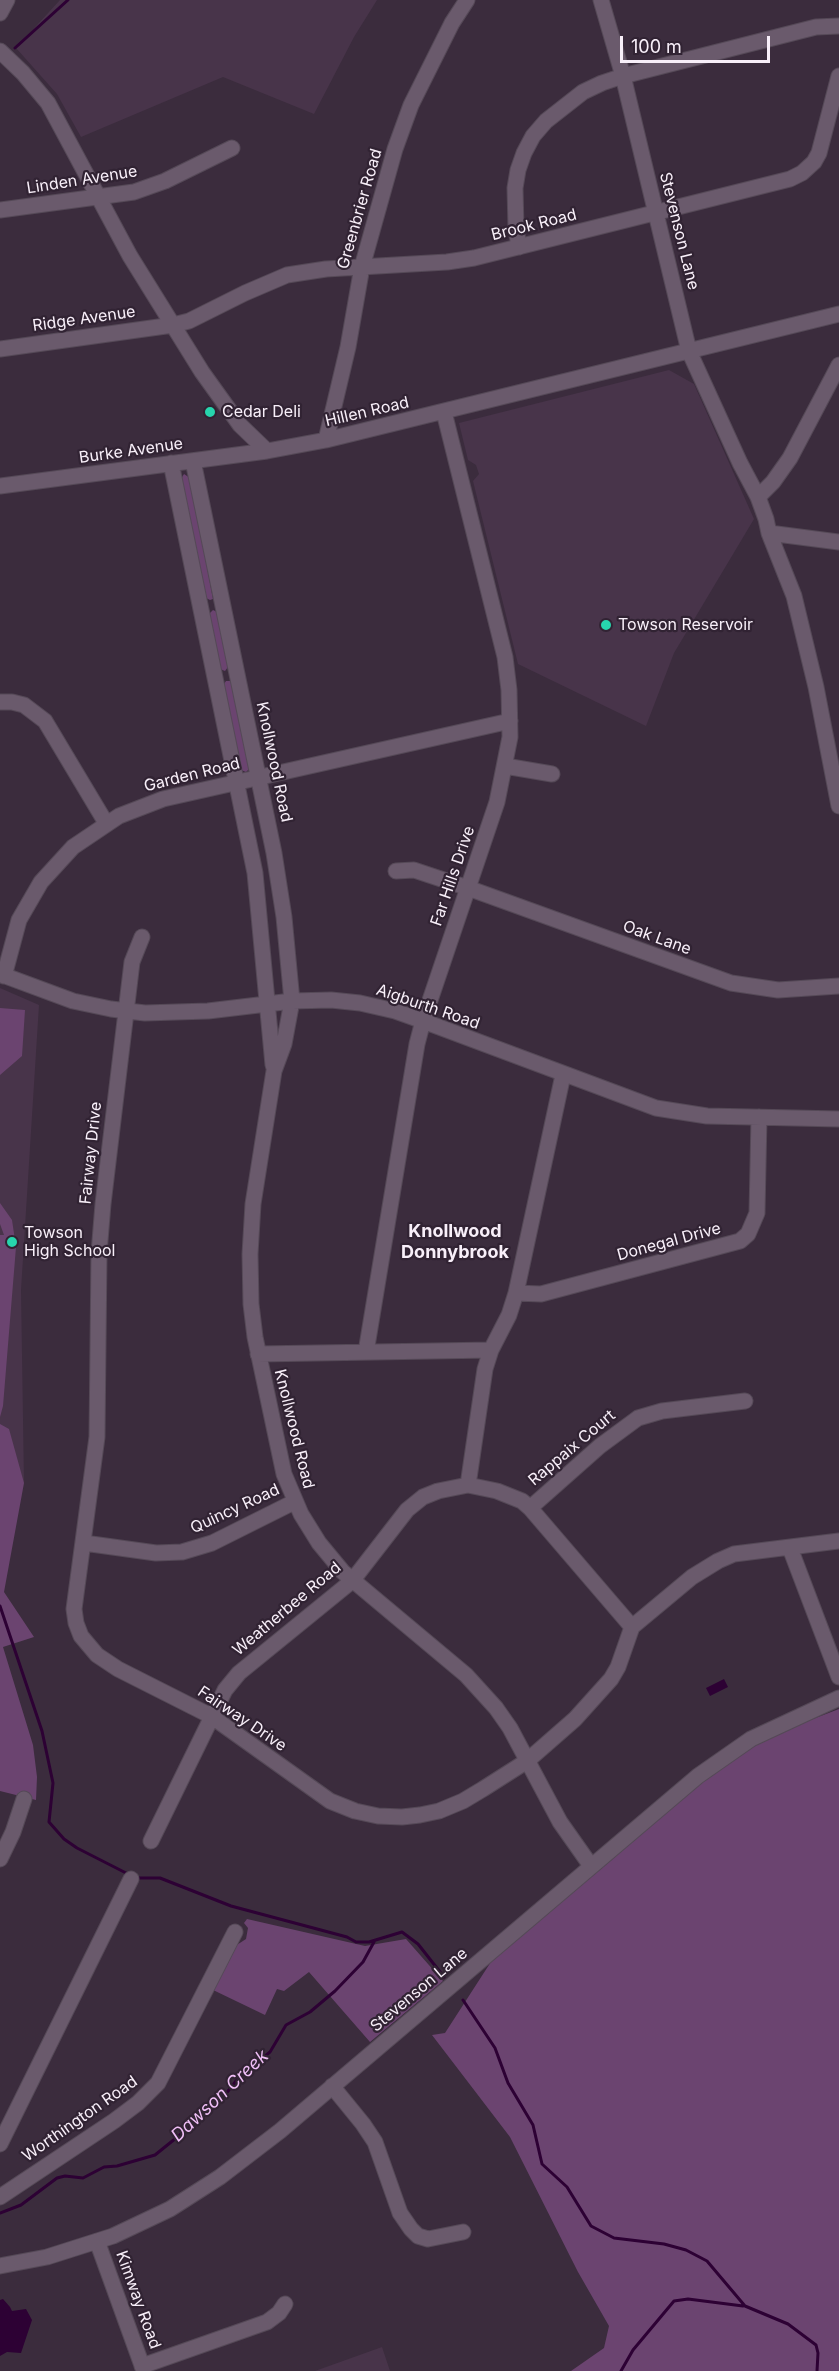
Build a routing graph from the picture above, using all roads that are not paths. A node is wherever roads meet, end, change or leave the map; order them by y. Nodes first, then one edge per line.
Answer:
1 (7, 0) edge
2 (467, 0) edge
3 (601, 0) edge
4 (0, 12) edge
5 (839, 26) edge
6 (0, 51) edge
7 (623, 76) junction
8 (839, 76) edge
9 (232, 148) dead end
10 (97, 197) junction
11 (0, 210) edge
12 (656, 213) junction
13 (519, 247) junction
14 (362, 267) junction
15 (839, 314) edge
16 (172, 325) junction
17 (0, 349) edge
18 (689, 351) junction
19 (839, 365) edge
20 (444, 412) junction
21 (327, 440) junction
22 (267, 450) junction
23 (193, 461) junction
24 (171, 463) junction
25 (740, 463) junction
26 (0, 486) edge
27 (758, 498) junction
28 (769, 532) junction
29 (839, 542) edge
30 (0, 702) edge
31 (510, 721) junction
32 (506, 766) junction
33 (552, 774) dead end
34 (260, 778) junction
35 (237, 783) junction
36 (839, 804) edge
37 (106, 823) junction
38 (396, 871) dead end
39 (468, 888) junction
40 (142, 937) dead end
41 (2, 975) edge
42 (839, 987) edge
43 (292, 1001) junction
44 (268, 1003) junction
45 (127, 1011) junction
46 (423, 1021) junction
47 (274, 1071) junction
48 (563, 1075) junction
49 (759, 1117) junction
50 (839, 1119) edge
51 (516, 1293) junction
52 (491, 1350) junction
53 (366, 1352) junction
54 (258, 1354) junction
55 (745, 1401) dead end
56 (468, 1485) junction
57 (294, 1502) junction
58 (530, 1508) junction
59 (839, 1540) edge
60 (84, 1543) junction
61 (790, 1548) junction
62 (352, 1581) junction
63 (632, 1627) junction
64 (839, 1677) edge
65 (839, 1698) edge
66 (211, 1716) junction
67 (527, 1761) junction
68 (24, 1799) dead end
69 (151, 1840) dead end
70 (0, 1859) edge
71 (591, 1866) junction
72 (131, 1879) dead end
73 (235, 1932) dead end
74 (332, 2086) junction
75 (0, 2144) edge
76 (3, 2190) edge
77 (463, 2232) dead end
78 (97, 2241) junction
79 (0, 2266) edge
80 (285, 2304) dead end
81 (143, 2368) edge

1 - 4 street
2 - 14 street, Greenbrier Road
3 - 7 street, Stevenson Lane
5 - 7 street
6 - 10 street
7 - 12 street, Stevenson Lane
7 - 13 street
8 - 12 street, Brook Road
9 - 10 street, Linden Avenue
10 - 11 street, Linden Avenue
10 - 16 street
12 - 13 street, Brook Road
12 - 18 street, Stevenson Lane
13 - 14 street, Brook Road
14 - 16 street, Brook Road
14 - 21 street, Greenbrier Road
15 - 18 street, Hillen Road
16 - 17 street, Ridge Avenue
16 - 22 street
18 - 20 street, Hillen Road
18 - 25 street, Stevenson Lane
19 - 27 street
20 - 21 street, Hillen Road
20 - 31 street, Far Hills Drive
21 - 22 street, Hillen Road
22 - 23 street, Burke Avenue
23 - 24 street, Burke Avenue
23 - 34 street, Knollwood Road
24 - 26 street, Burke Avenue
24 - 35 street, Knollwood Road
25 - 27 street, Stevenson Lane
25 - 28 street, Stevenson Lane
27 - 28 street, Stevenson Lane
28 - 29 street
28 - 36 street, Stevenson Lane
30 - 37 street
31 - 32 street, Far Hills Drive
31 - 34 street, Garden Road
32 - 33 street
32 - 39 street, Far Hills Drive
34 - 35 street, Garden Road
34 - 43 street, Knollwood Road
35 - 37 street, Garden Road
35 - 44 street, Knollwood Road
37 - 41 street, Garden Road
38 - 39 street, Oak Lane
39 - 42 street, Oak Lane
39 - 46 street, Far Hills Drive
40 - 45 street, Fairway Drive
41 - 45 street, Aigburth Road
43 - 44 street, Aigburth Road
43 - 46 street, Aigburth Road
43 - 47 street, Knollwood Road
44 - 45 street, Aigburth Road
44 - 47 street, Knollwood Road
45 - 60 street, Fairway Drive
46 - 48 street, Aigburth Road
46 - 53 street, Far Hills Drive
47 - 54 street, Knollwood Road
48 - 49 street, Aigburth Road
48 - 51 street
49 - 50 street, Aigburth Road
49 - 51 street, Donegal Drive
51 - 52 street
52 - 53 street
52 - 56 street
53 - 54 street
54 - 57 street, Knollwood Road
55 - 58 street, Rappaix Court
56 - 58 street, Weatherbee Road
56 - 62 street, Weatherbee Road
57 - 60 street, Quincy Road
57 - 62 street, Knollwood Road
58 - 63 street, Weatherbee Road
59 - 61 street
60 - 66 street, Fairway Drive
61 - 63 street
61 - 64 street
62 - 66 street, Weatherbee Road
62 - 67 street, Knollwood Road
63 - 67 street, Fairway Drive
65 - 71 street, Stevenson Lane
66 - 67 street, Fairway Drive
66 - 69 street, Weatherbee Road
67 - 71 street, Knollwood Road
68 - 70 street
71 - 74 street, Stevenson Lane
72 - 75 street
73 - 76 street, Worthington Road
74 - 77 street
74 - 78 street, Stevenson Lane
78 - 79 street, Stevenson Lane
78 - 81 street, Kimway Road
80 - 81 street

